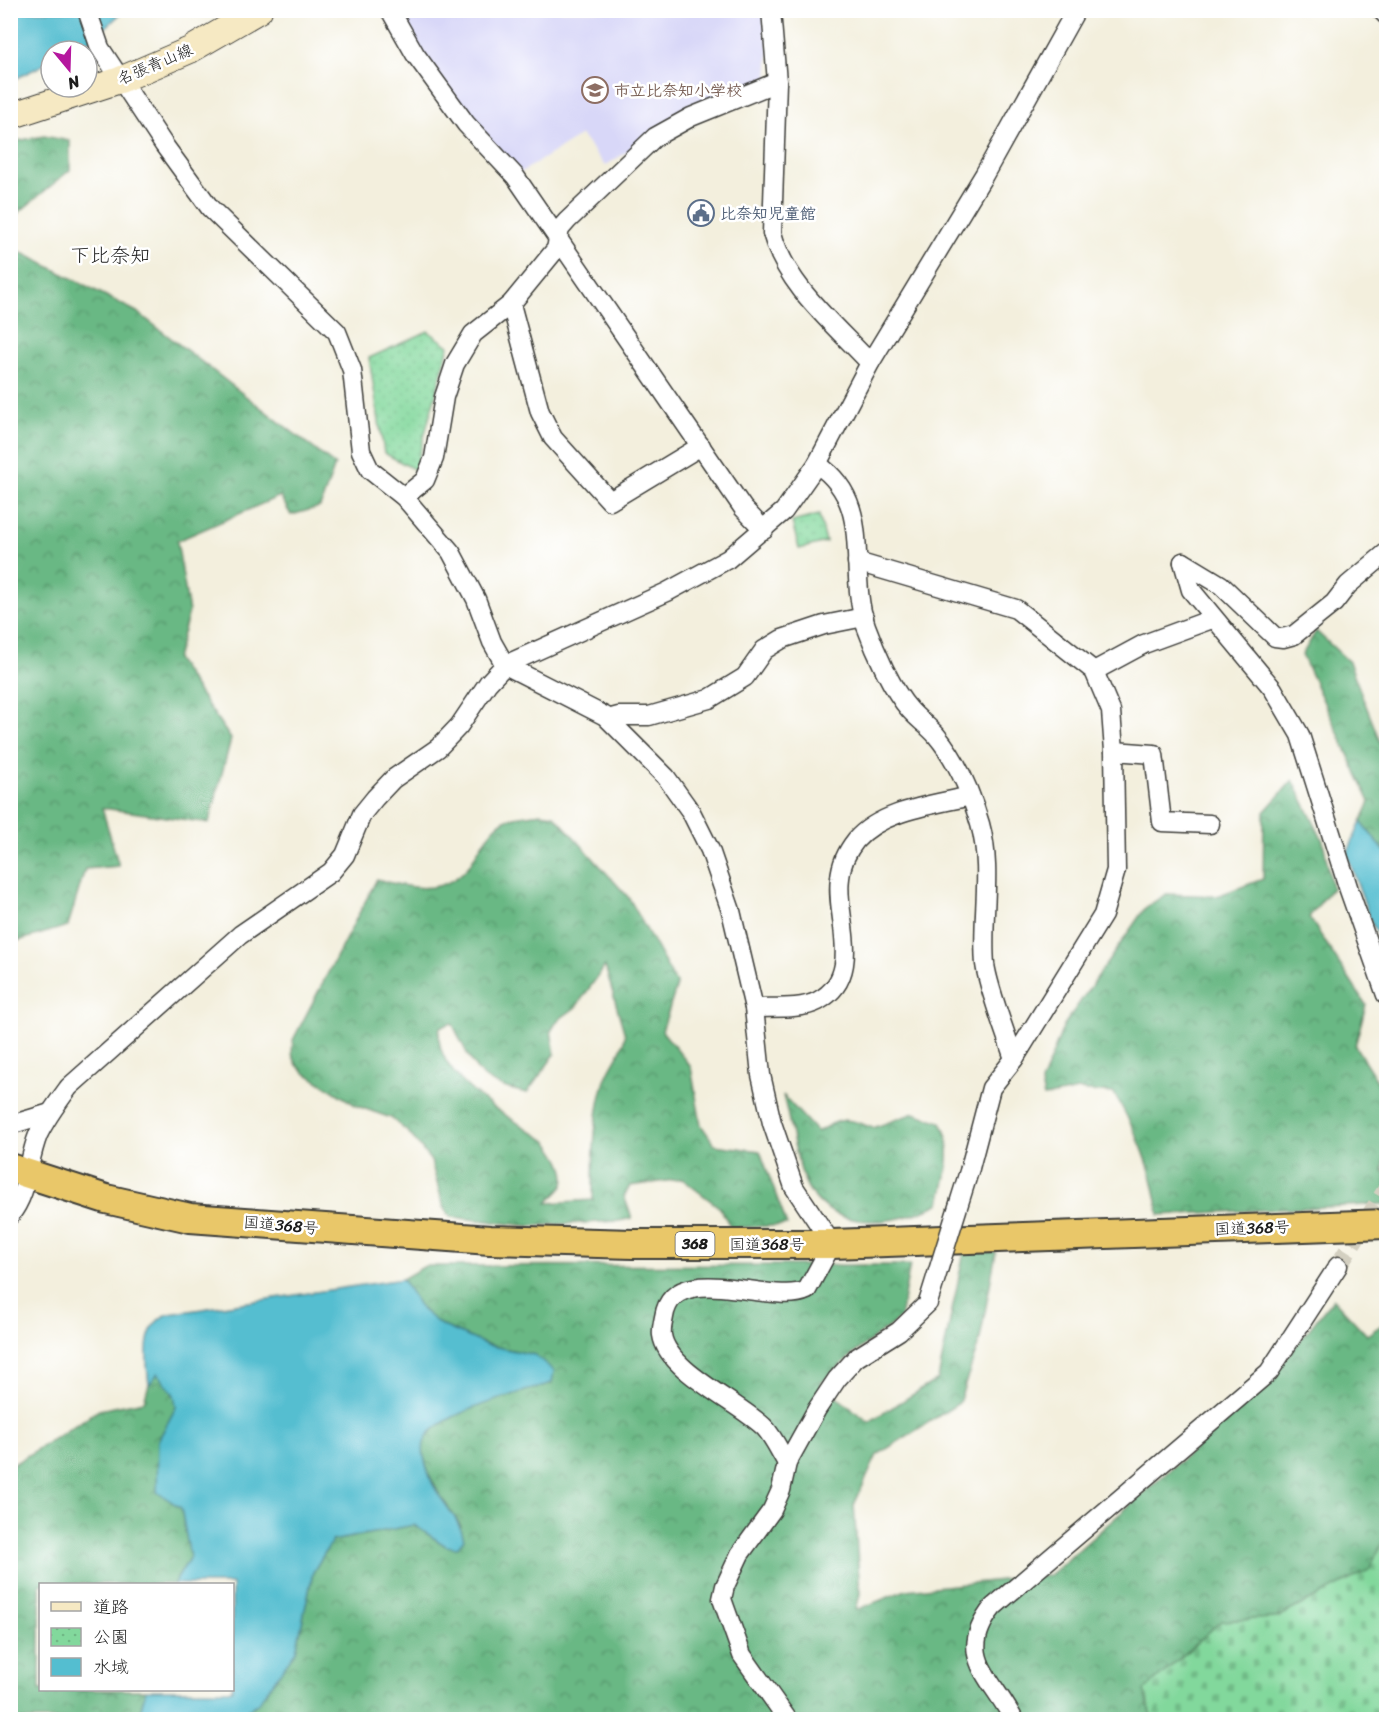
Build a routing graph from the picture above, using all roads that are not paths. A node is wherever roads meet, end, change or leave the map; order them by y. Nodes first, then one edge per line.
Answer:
1 (87, 10) edge
2 (259, 10) edge
3 (390, 10) edge
4 (771, 10) edge
5 (1076, 10) edge
6 (1381, 10) edge
7 (1386, 15) edge
8 (120, 80) junction
9 (777, 82) junction
10 (10, 116) edge
11 (558, 238) junction
12 (511, 304) junction
13 (870, 363) junction
14 (700, 446) junction
15 (817, 464) junction
16 (404, 497) junction
17 (764, 530) junction
18 (1386, 553) edge
19 (857, 562) junction
20 (864, 617) junction
21 (1212, 619) junction
22 (505, 665) junction
23 (1094, 671) junction
24 (608, 719) junction
25 (1114, 751) junction
26 (970, 796) junction
27 (1210, 824) dead end
28 (1386, 995) edge
29 (754, 1008) junction
30 (1014, 1059) junction
31 (50, 1113) junction
32 (10, 1125) edge
33 (19, 1171) edge
34 (10, 1215) edge
35 (1386, 1224) edge
36 (832, 1244) junction
37 (1338, 1266) tunnel mouth
38 (787, 1463) junction
39 (788, 1719) edge
40 (1014, 1719) edge

1 - 8 street
2 - 8 main road, 名張青山線
3 - 11 street
4 - 9 street
5 - 13 street
6 - 7 street
8 - 10 main road, 名張青山線
8 - 16 street
9 - 11 street
9 - 13 street
11 - 12 street
11 - 14 street
12 - 14 street
12 - 16 street
13 - 15 street
14 - 17 street
15 - 17 street
15 - 19 street
16 - 22 street
17 - 22 street
18 - 21 street
19 - 20 street
19 - 23 street
20 - 24 street
20 - 26 street
21 - 23 street
21 - 28 street
22 - 24 street
22 - 31 street
23 - 25 street
24 - 29 street
25 - 27 street
25 - 30 street
26 - 29 street
26 - 30 street
29 - 36 street
30 - 38 street, bridge
31 - 32 street
31 - 33 street
33 - 34 street
33 - 36 highway, 国道368号 / 368
35 - 36 highway, 国道368号 / 368
36 - 38 street
37 - 40 street
38 - 39 street

